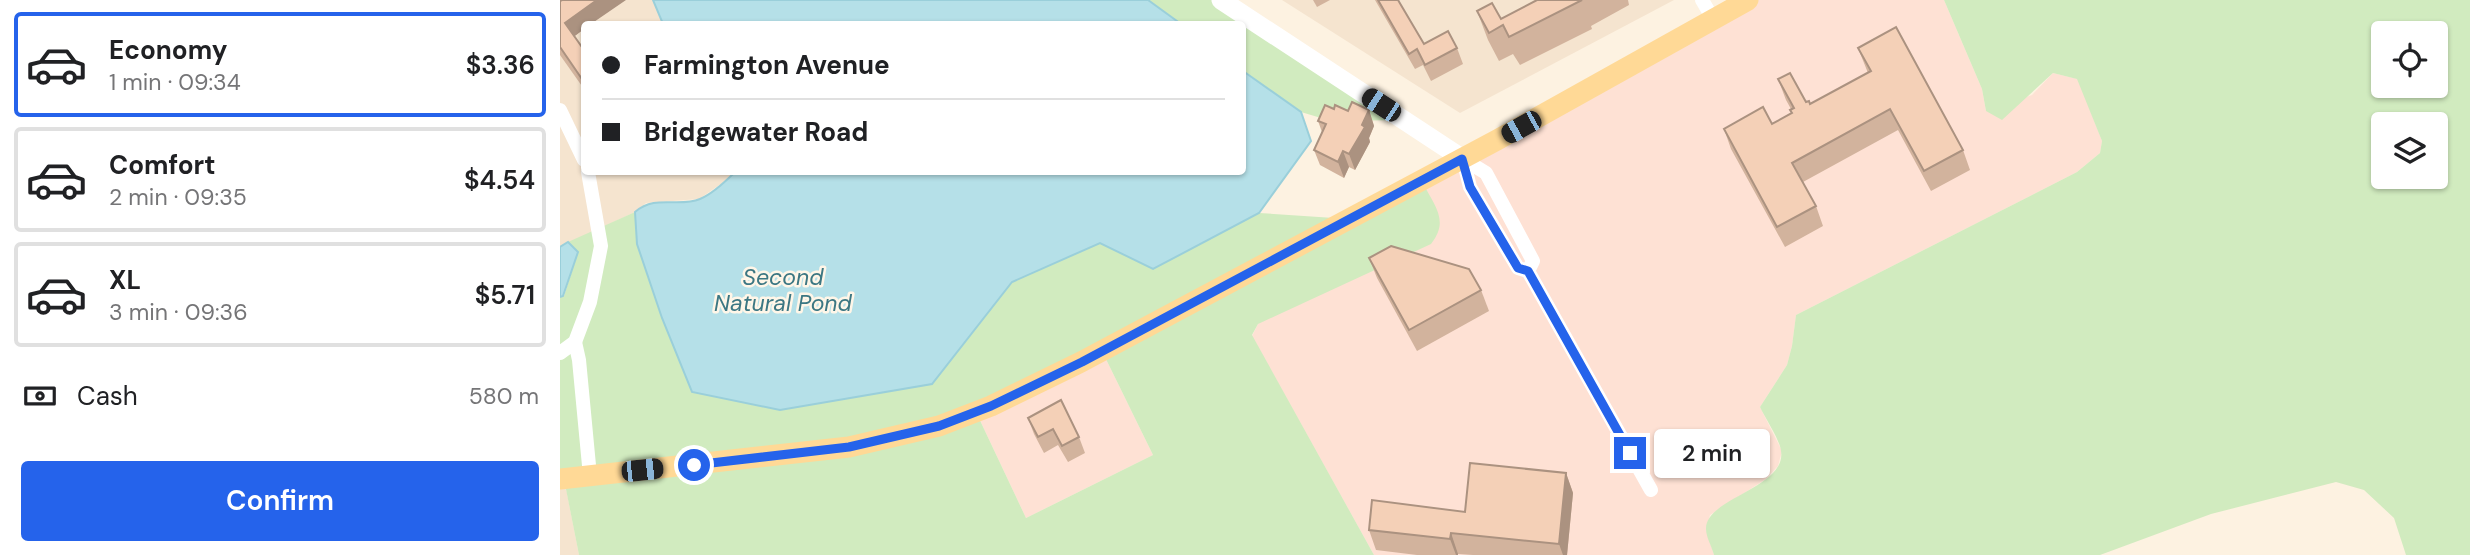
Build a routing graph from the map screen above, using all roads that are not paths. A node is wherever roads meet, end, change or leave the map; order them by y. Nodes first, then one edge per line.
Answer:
1 (1221, 0) edge
2 (1702, 0) edge
3 (1748, 0) edge
4 (1713, 19) junction
5 (560, 110) edge
6 (581, 154) edge
7 (1462, 159) junction
8 (589, 175) edge
9 (575, 342) junction
10 (560, 354) edge
11 (590, 476) junction
12 (560, 479) edge
13 (1651, 490) dead end

1 - 7 street
2 - 4 street
3 - 4 main road
4 - 7 main road
5 - 6 street
7 - 11 main road
7 - 13 street
8 - 9 street
9 - 10 street
9 - 11 street
11 - 12 main road

